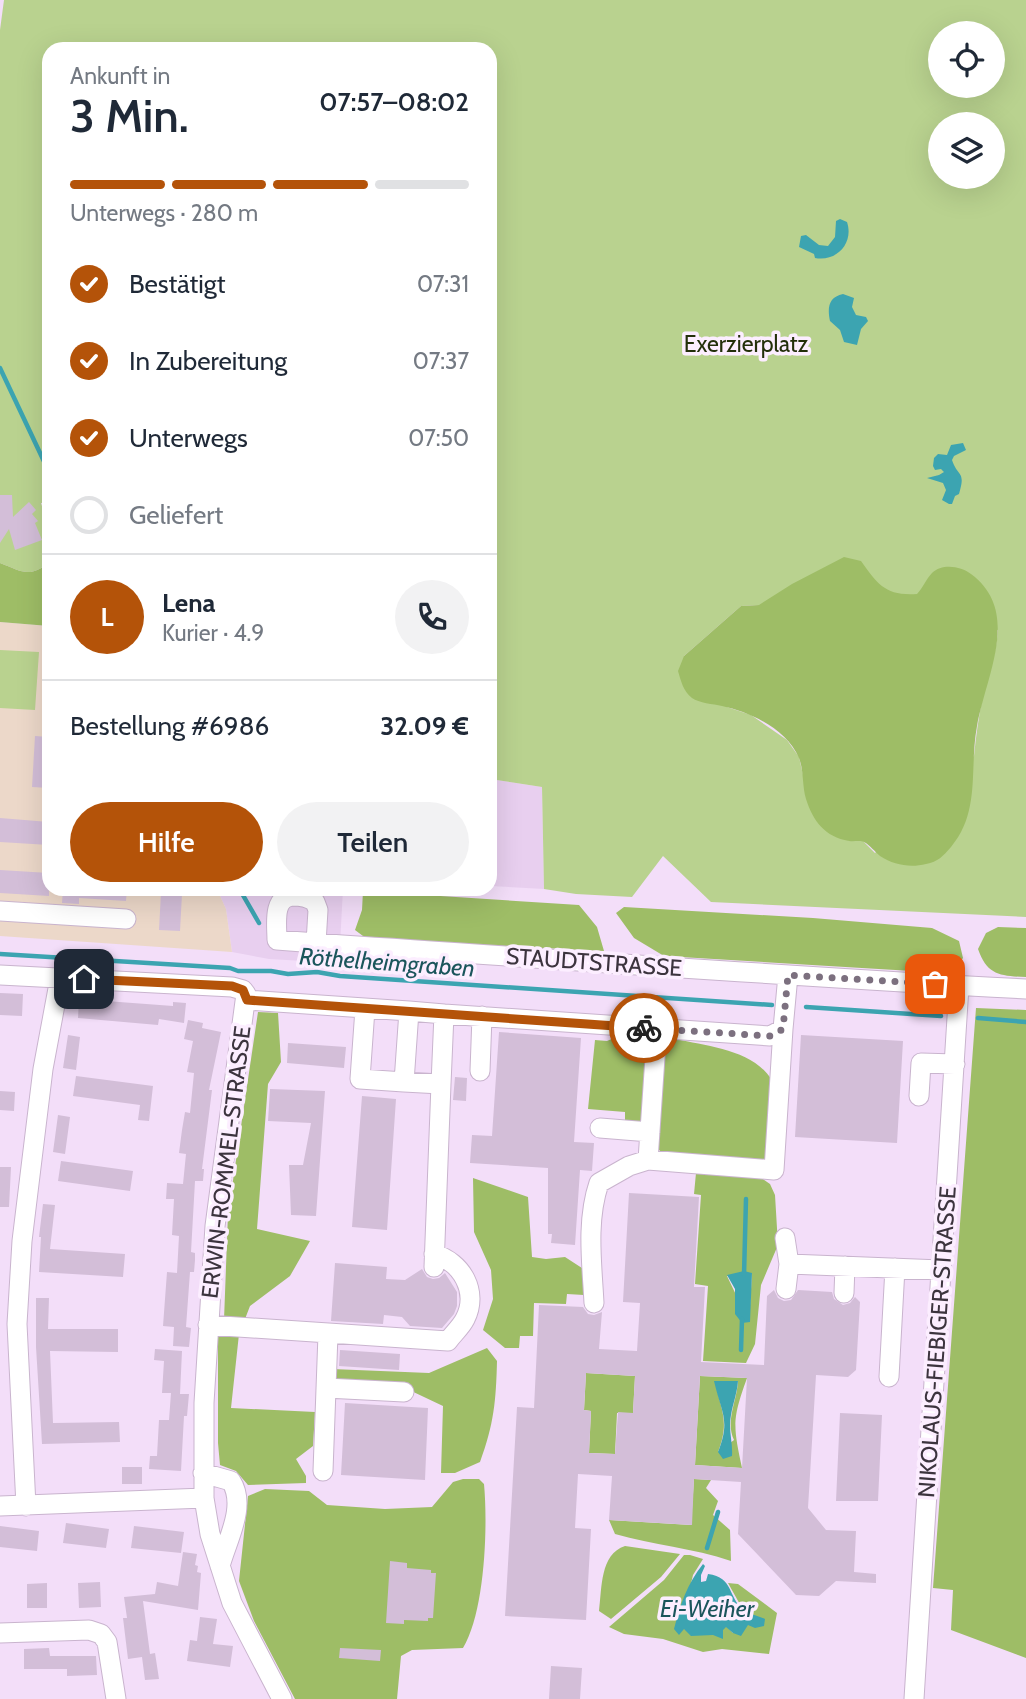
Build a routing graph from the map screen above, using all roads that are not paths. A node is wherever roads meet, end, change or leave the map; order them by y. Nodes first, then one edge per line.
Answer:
1 (280, 896) edge
2 (290, 896) edge
3 (0, 911) edge
4 (126, 919) dead end
5 (316, 943) junction
6 (0, 975) edge
7 (788, 975) junction
8 (60, 978) junction
9 (959, 986) junction
10 (1026, 989) edge
11 (245, 995) junction
12 (365, 1009) junction
13 (409, 1011) junction
14 (444, 1014) junction
15 (482, 1016) junction
16 (657, 1028) junction
17 (783, 1029) junction
18 (955, 1064) junction
19 (480, 1071) dead end
20 (404, 1082) junction
21 (441, 1084) junction
22 (919, 1096) dead end
23 (600, 1128) dead end
24 (650, 1132) junction
25 (648, 1160) junction
26 (785, 1238) dead end
27 (789, 1264) junction
28 (845, 1266) junction
29 (895, 1268) junction
30 (941, 1270) junction
31 (786, 1289) dead end
32 (844, 1293) dead end
33 (594, 1303) dead end
34 (208, 1325) junction
35 (328, 1334) junction
36 (889, 1377) dead end
37 (326, 1388) junction
38 (393, 1396) dead end
39 (323, 1471) dead end
40 (203, 1473) junction
41 (204, 1498) junction
42 (0, 1506) edge
43 (26, 1506) junction
44 (219, 1567) junction
45 (0, 1633) edge
46 (116, 1699) edge
47 (282, 1699) edge
48 (914, 1699) edge

1 - 5 street, STAUDTSTRASSE
2 - 5 street, STAUDTSTRASSE
3 - 4 street
5 - 7 street, STAUDTSTRASSE
6 - 8 street
7 - 9 street, STAUDTSTRASSE
7 - 17 street
8 - 11 street
8 - 43 street
9 - 10 street, STAUDTSTRASSE
9 - 18 street, NIKOLAUS-FIEBIGER-STRASSE
11 - 12 street, ERWIN-ROMMEL-STRASSE
11 - 34 street, ERWIN-ROMMEL-STRASSE
12 - 13 street, ERWIN-ROMMEL-STRASSE
12 - 20 street
13 - 14 street, ERWIN-ROMMEL-STRASSE
13 - 20 street
14 - 15 street
14 - 21 street
15 - 16 street
15 - 19 street
16 - 17 street
16 - 24 street
17 - 25 street
18 - 22 street
18 - 30 street, NIKOLAUS-FIEBIGER-STRASSE
20 - 21 street
21 - 35 street, ERWIN-ROMMEL-STRASSE
23 - 24 street
24 - 25 street
25 - 33 street
26 - 27 street
27 - 28 street
27 - 31 street
28 - 29 street
28 - 32 street
29 - 30 street
29 - 36 street
30 - 48 street, NIKOLAUS-FIEBIGER-STRASSE
34 - 35 street, ERWIN-ROMMEL-STRASSE
34 - 40 street, ERWIN-ROMMEL-STRASSE
35 - 37 street
37 - 38 street
37 - 39 street
40 - 41 street, ERWIN-ROMMEL-STRASSE
40 - 44 street
41 - 43 street
41 - 44 street, ERWIN-ROMMEL-STRASSE
42 - 43 street
44 - 47 street, ERWIN-ROMMEL-STRASSE
45 - 46 street

